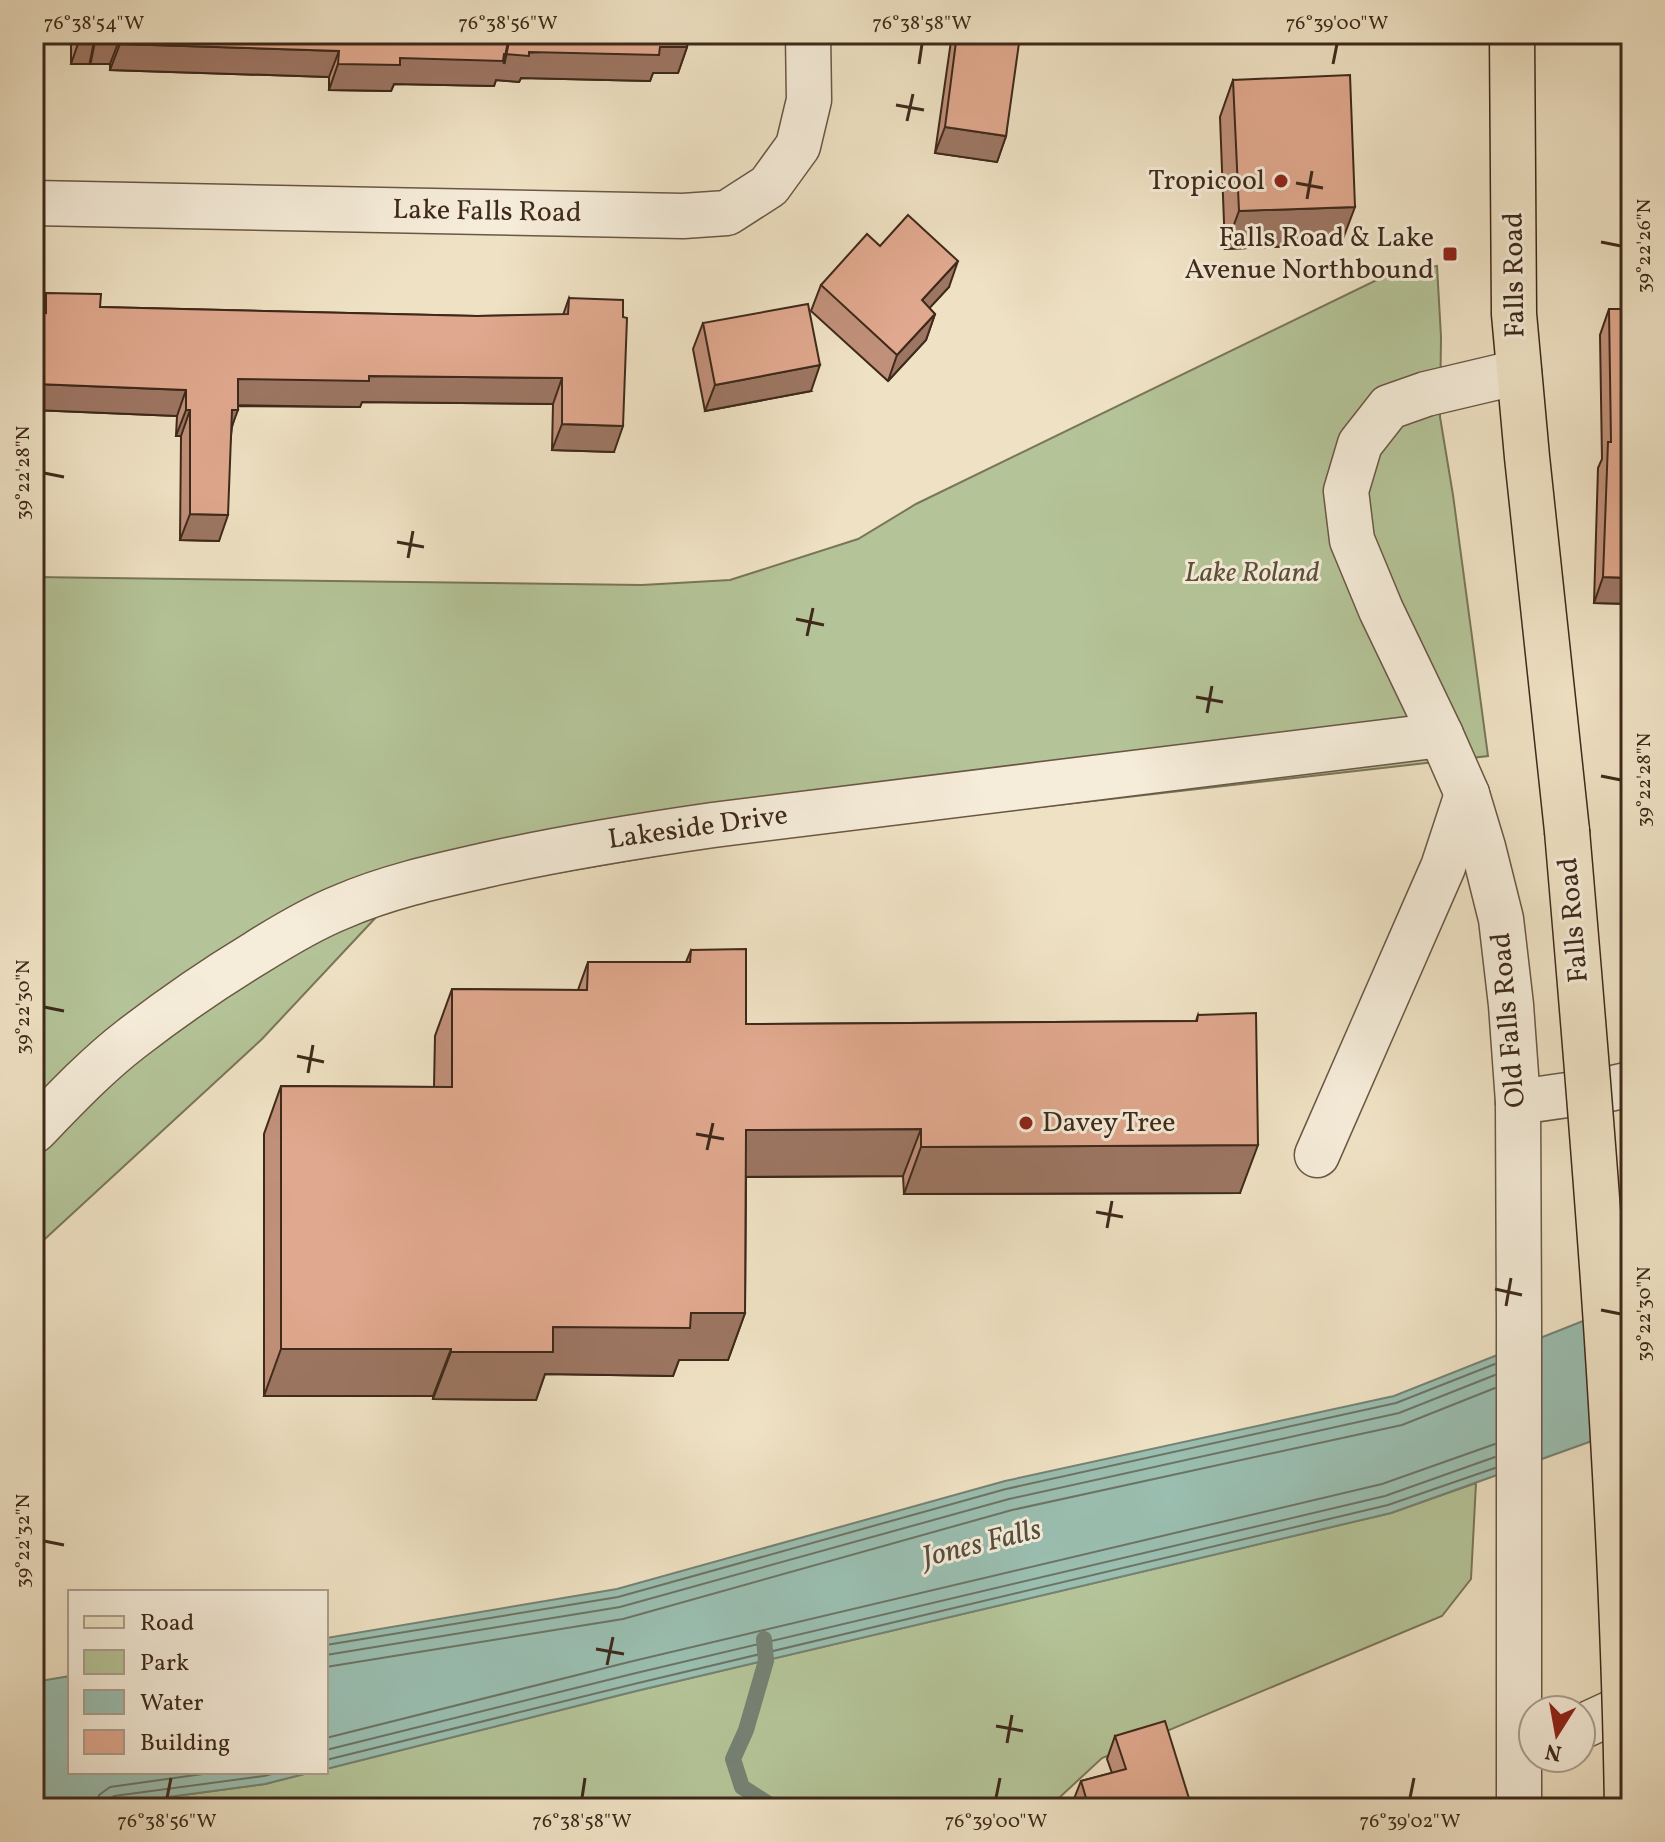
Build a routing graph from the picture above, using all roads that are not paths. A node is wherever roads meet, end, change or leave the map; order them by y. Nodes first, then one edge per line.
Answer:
1 (808, 34) edge
2 (1512, 34) edge
3 (34, 203) edge
4 (1519, 372) junction
5 (1441, 735) junction
6 (1467, 794) junction
7 (1631, 1084) edge
8 (1518, 1102) junction
9 (34, 1131) edge
10 (1317, 1155) dead end
11 (1524, 1694) edge
12 (1631, 1704) edge
13 (1597, 1720) edge
14 (1523, 1774) edge
15 (1519, 1808) edge
16 (1627, 1808) edge

1 - 3 street, Lake Falls Road
2 - 4 main road, Falls Road
4 - 5 street, Old Falls Road
4 - 16 main road, Falls Road, bridge
5 - 6 street, Old Falls Road
5 - 9 street, Lakeside Drive
6 - 8 street, Old Falls Road
6 - 10 street
7 - 8 street
8 - 11 street, Old Falls Road
12 - 13 street
14 - 15 street, Old Falls Road

